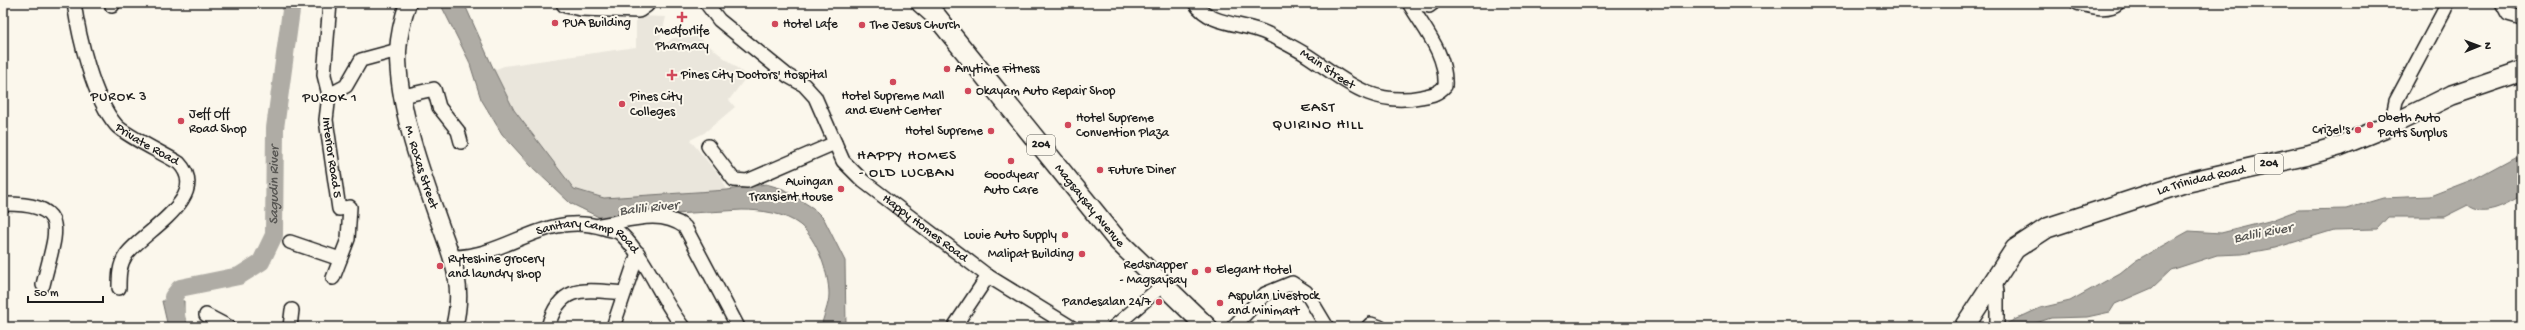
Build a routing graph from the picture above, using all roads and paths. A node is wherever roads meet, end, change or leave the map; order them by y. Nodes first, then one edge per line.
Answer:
1 (74, 3) edge
2 (330, 3) edge
3 (408, 3) edge
4 (566, 3) edge
5 (645, 3) edge
6 (706, 3) edge
7 (920, 3) edge
8 (1195, 3) edge
9 (1409, 3) edge
10 (1414, 3) edge
11 (1433, 3) edge
12 (2077, 3) edge
13 (2118, 3) edge
14 (2445, 3) edge
15 (2502, 3) edge
16 (2522, 18) edge
17 (398, 50) junction
18 (2522, 71) edge
19 (330, 95) junction
20 (403, 96) junction
21 (2391, 125) junction
22 (461, 142) dead end
23 (835, 143) junction
24 (708, 146) dead end
25 (3, 204) edge
26 (597, 226) junction
27 (290, 242) dead end
28 (638, 253) junction
29 (453, 257) junction
30 (340, 258) junction
31 (988, 276) junction
32 (333, 278) dead end
33 (1992, 283) junction
34 (43, 285) dead end
35 (1163, 285) junction
36 (119, 288) dead end
37 (624, 293) junction
38 (292, 310) dead end
39 (206, 315) dead end
40 (229, 327) edge
41 (290, 327) edge
42 (454, 327) edge
43 (548, 327) edge
44 (613, 327) edge
45 (684, 327) edge
46 (738, 327) edge
47 (954, 327) edge
48 (1071, 327) edge
49 (1114, 327) edge
50 (1207, 327) edge
51 (1233, 327) edge
52 (1327, 327) edge
53 (1368, 327) edge
54 (1380, 327) edge
55 (1964, 327) edge
56 (1996, 327) edge

1 - 36 street, Private Road
2 - 19 street, Interior Road 5
3 - 17 main road, M. Roxas Street
4 - 5 highway
6 - 23 street, Happy Homes Road
7 - 35 highway, Magsaysay Avenue / 204
8 - 9 street, Main Street
10 - 11 street
12 - 13 street
14 - 21 street
15 - 16 street
17 - 19 street
17 - 20 main road, M. Roxas Street
18 - 21 highway, La Trinidad Road / 204
19 - 30 street, Interior Road 5
20 - 22 street
20 - 29 main road, M. Roxas Street
21 - 33 highway, La Trinidad Road / 204
23 - 24 street
23 - 31 street, Happy Homes Road
25 - 34 street
26 - 28 street, Sanitary Camp Road
26 - 29 street, Sanitary Camp Road
26 - 46 street
27 - 30 street
28 - 37 street
28 - 45 street, Sanitary Camp Road
29 - 42 main road, M. Roxas Street
30 - 32 street, Interior Road 5
31 - 47 street
31 - 48 street, Happy Homes Road
33 - 55 highway, La Trinidad Road / 204
33 - 56 street
35 - 49 street
35 - 50 highway, Magsaysay Avenue / 204
37 - 43 street
37 - 44 street
38 - 41 street
39 - 40 street
51 - 52 street
53 - 54 street

